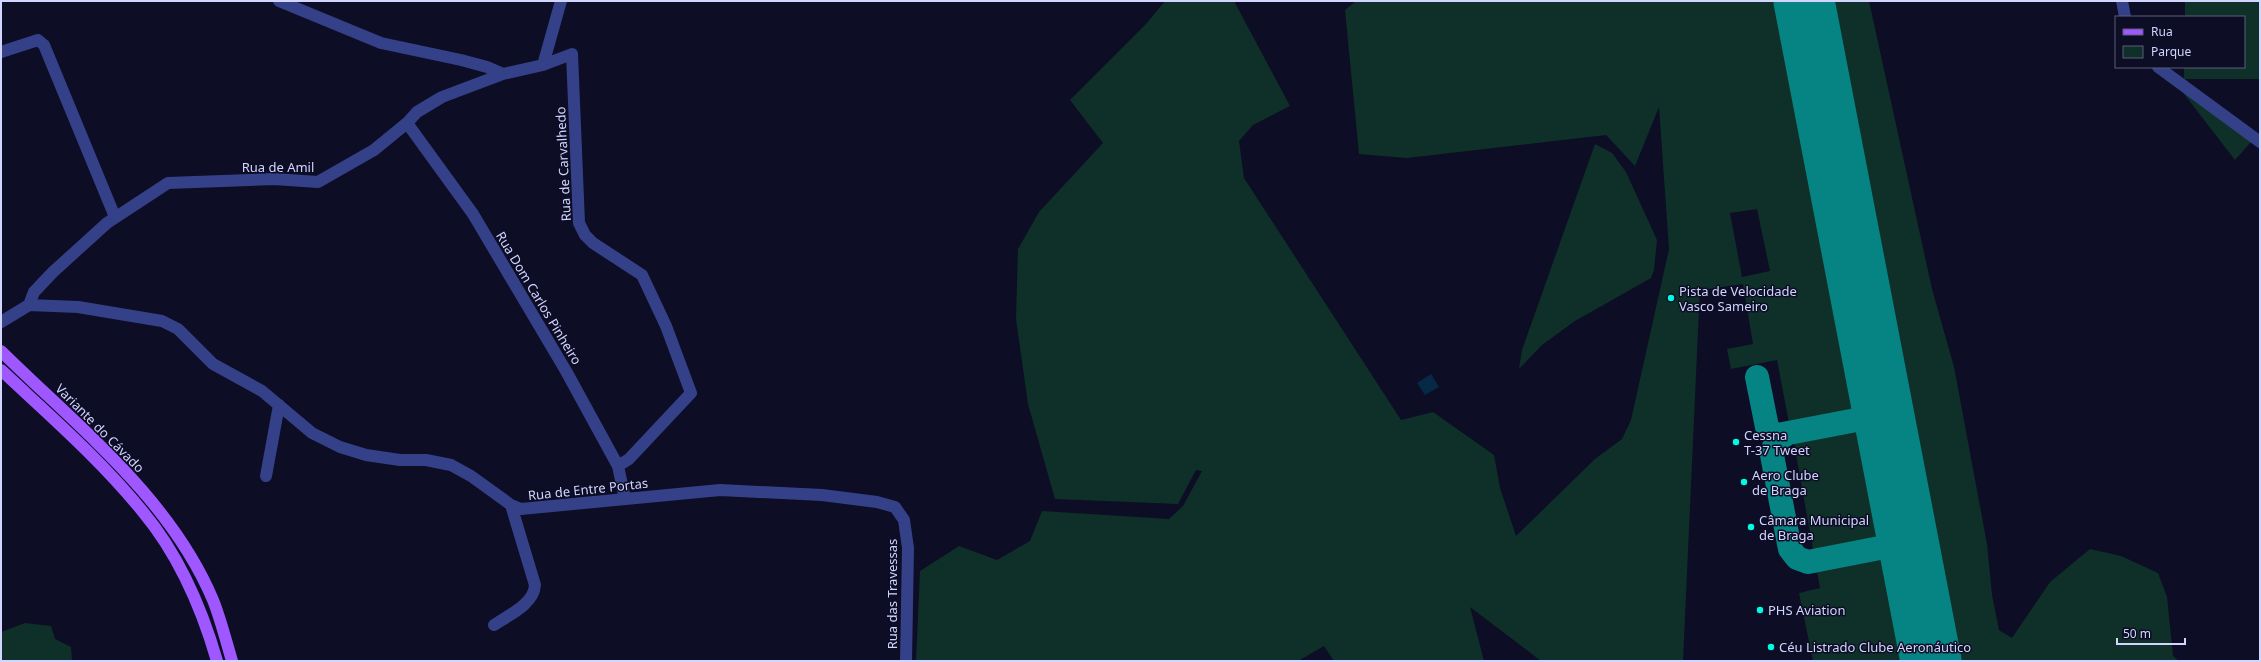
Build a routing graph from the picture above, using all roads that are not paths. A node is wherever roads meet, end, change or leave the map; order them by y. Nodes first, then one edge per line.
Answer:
1 (279, 1) edge
2 (561, 1) edge
3 (2122, 1) edge
4 (2126, 1) edge
5 (2125, 16) edge
6 (1, 52) edge
7 (572, 54) joint
8 (543, 65) junction
9 (2159, 68) edge
10 (503, 74) junction
11 (407, 123) junction
12 (2260, 142) edge
13 (115, 217) junction
14 (29, 305) junction
15 (1, 322) edge
16 (1, 351) edge
17 (1, 370) edge
18 (280, 405) junction
19 (618, 466) junction
20 (266, 476) dead end
21 (625, 499) junction
22 (511, 505) junction
23 (895, 507) joint
24 (494, 625) dead end
25 (217, 661) edge
26 (232, 661) edge
27 (906, 661) edge

1 - 10 street
2 - 8 street
3 - 4 street
3 - 5 street
6 - 13 street
7 - 8 street, Rua de Amil
7 - 19 street, Rua de Carvalhedo
8 - 10 street, Rua de Amil
9 - 12 street
10 - 11 street, Rua de Amil
11 - 13 street, Rua de Amil
11 - 19 street, Rua Dom Carlos Pinheiro
13 - 14 street, Rua de Amil
14 - 15 street
14 - 18 street, Rua de Entre Portas
16 - 26 main road, Variante do Cávado
17 - 25 main road, Variante do Cávado
18 - 20 street
18 - 22 street, Rua de Entre Portas
19 - 21 street, Rua Dom Carlos Pinheiro
21 - 22 street, Rua de Entre Portas
21 - 23 street, Rua de Entre Portas
22 - 24 street
23 - 27 street, Rua das Travessas

